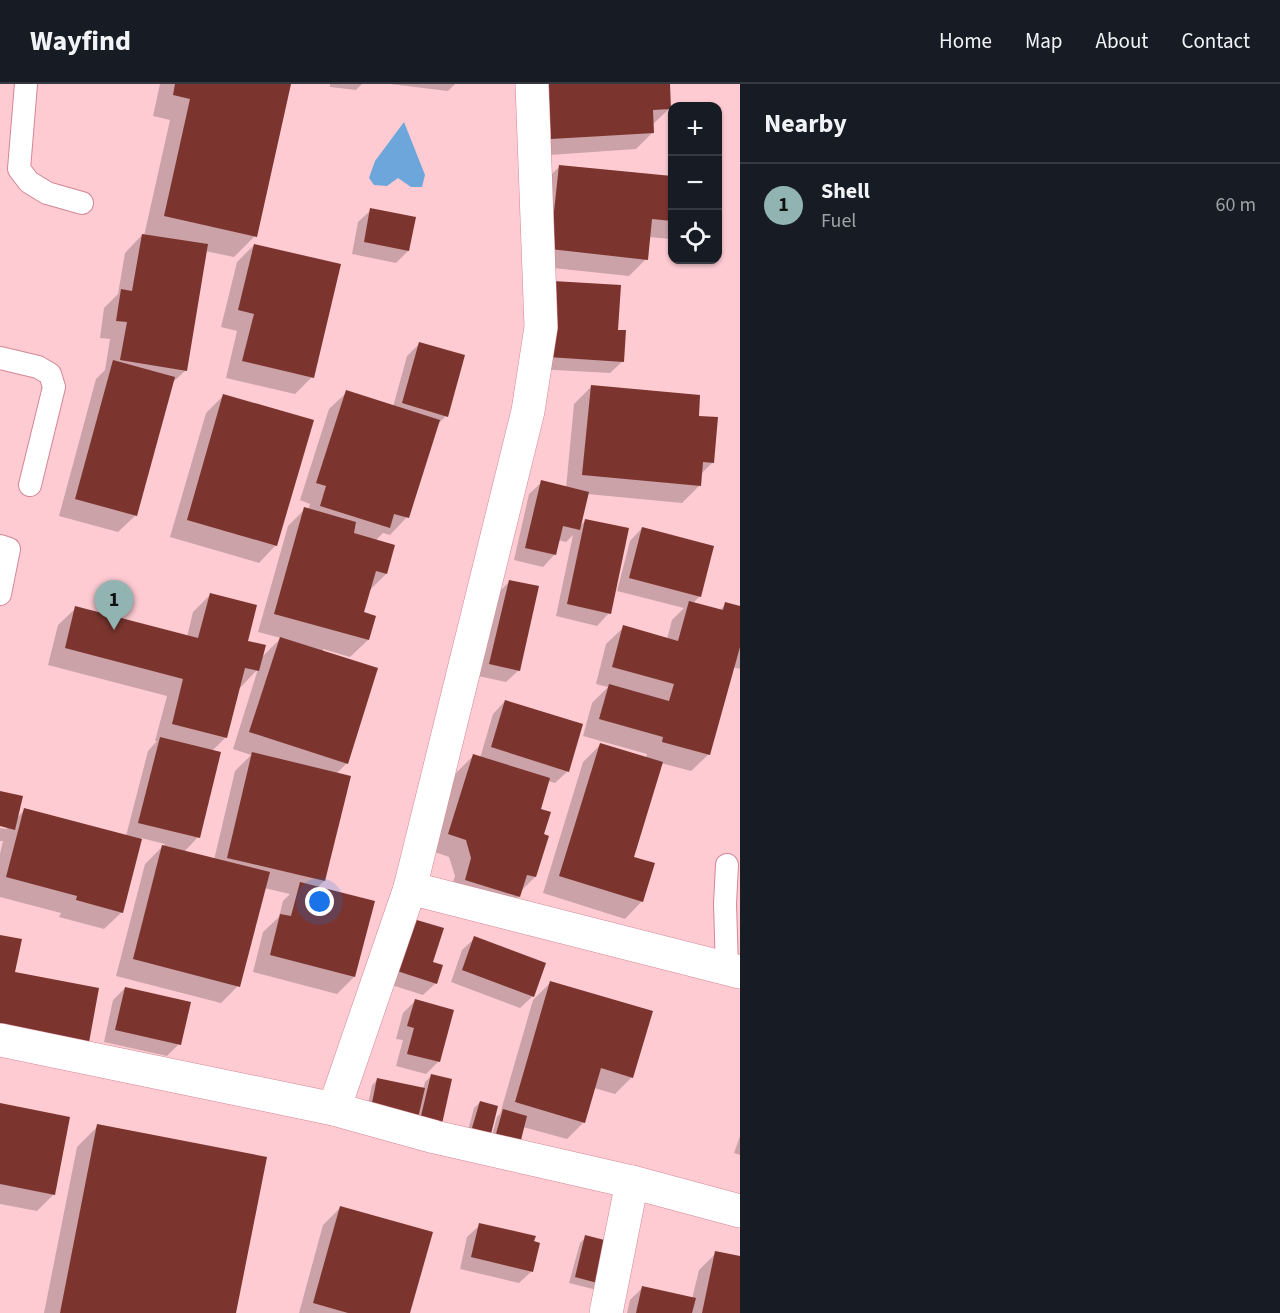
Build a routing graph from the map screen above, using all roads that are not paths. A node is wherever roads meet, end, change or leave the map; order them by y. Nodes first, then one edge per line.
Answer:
1 (26, 84) edge
2 (532, 84) edge
3 (82, 203) dead end
4 (0, 357) edge
5 (30, 485) dead end
6 (5, 547) edge
7 (0, 594) edge
8 (727, 865) dead end
9 (410, 888) junction
10 (734, 970) edge
11 (0, 1040) edge
12 (334, 1109) junction
13 (632, 1182) junction
14 (740, 1211) edge
15 (606, 1313) edge

1 - 3 lane
2 - 9 street
4 - 5 lane
6 - 7 lane
8 - 10 lane
9 - 10 street
9 - 12 street
11 - 12 street
12 - 13 street
13 - 14 street
13 - 15 street

